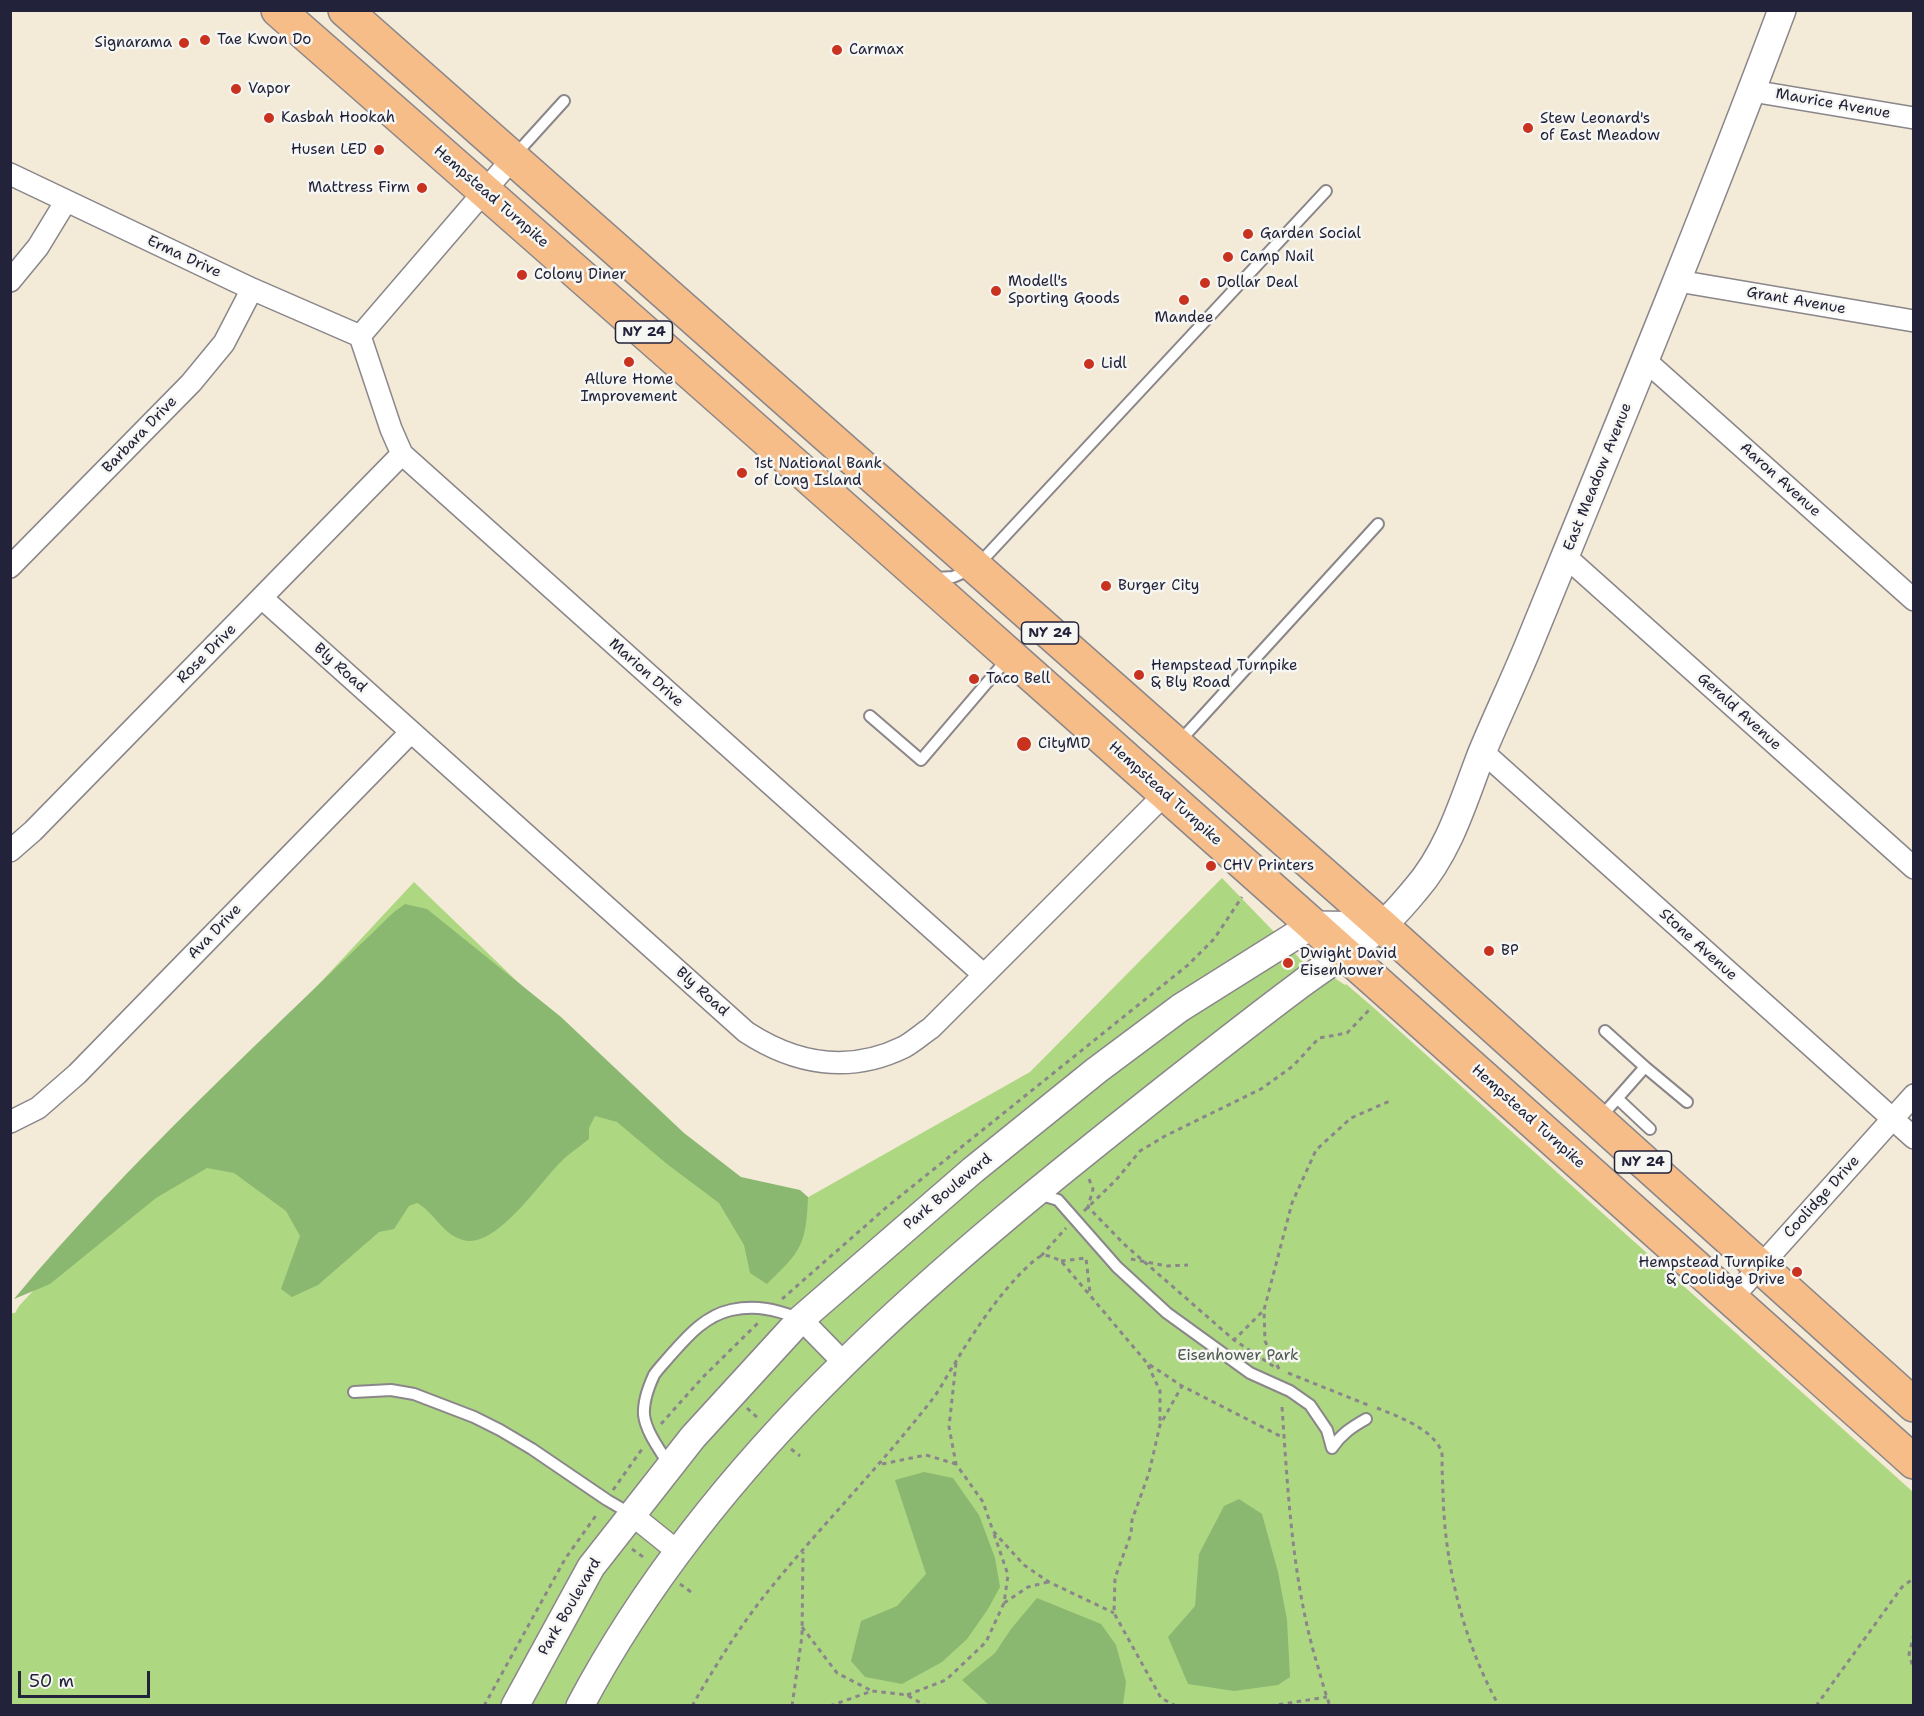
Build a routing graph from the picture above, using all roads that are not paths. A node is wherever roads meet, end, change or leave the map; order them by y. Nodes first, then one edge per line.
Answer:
1 (278, 10) edge
2 (345, 10) edge
3 (1782, 10) edge
4 (1752, 91) junction
5 (564, 100) dead end
6 (1914, 118) edge
7 (513, 158) junction
8 (10, 174) edge
9 (484, 190) junction
10 (1326, 190) dead end
11 (66, 201) junction
12 (10, 281) edge
13 (1678, 281) junction
14 (252, 289) junction
15 (1914, 321) edge
16 (360, 336) junction
17 (1646, 361) junction
18 (402, 454) junction
19 (1378, 524) dead end
20 (1565, 556) junction
21 (10, 567) edge
22 (976, 567) junction
23 (921, 577) junction
24 (262, 598) junction
25 (1914, 600) edge
26 (1010, 656) junction
27 (870, 716) dead end
28 (411, 732) junction
29 (1176, 745) junction
30 (1483, 752) junction
31 (1165, 794) junction
32 (10, 851) edge
33 (1914, 868) edge
34 (1312, 925) junction
35 (1382, 926) junction
36 (1344, 952) junction
37 (984, 975) junction
38 (1605, 1031) dead end
39 (1645, 1067) junction
40 (1914, 1095) edge
41 (1687, 1102) dead end
42 (1608, 1110) junction
43 (1892, 1118) junction
44 (10, 1122) edge
45 (1650, 1129) dead end
46 (1914, 1137) edge
47 (1035, 1193) junction
48 (1760, 1267) junction
49 (1731, 1299) junction
50 (801, 1319) junction
51 (843, 1362) junction
52 (354, 1392) dead end
53 (1914, 1404) edge
54 (1366, 1419) dead end
55 (1914, 1462) edge
56 (670, 1466) junction
57 (632, 1514) junction
58 (666, 1558) junction
59 (515, 1706) edge
60 (580, 1706) edge

1 - 9 main road, Hempstead Turnpike / NY 24
2 - 7 main road, NY 24
3 - 4 street, East Meadow Avenue
4 - 6 street, Maurice Avenue
4 - 13 street, East Meadow Avenue
5 - 7 lane
7 - 9 street
7 - 22 main road, NY 24
8 - 11 street, Erma Drive
9 - 16 street
9 - 23 main road, Hempstead Turnpike / NY 24
10 - 22 lane
11 - 12 street
11 - 14 street, Erma Drive
13 - 15 street, Grant Avenue
13 - 17 street, East Meadow Avenue
14 - 16 street, Erma Drive
14 - 21 street, Barbara Drive
16 - 18 street, Marion Drive
17 - 20 street, East Meadow Avenue
17 - 25 street, Aaron Avenue
18 - 24 street, Rose Drive
18 - 37 street, Marion Drive
19 - 29 lane
20 - 30 street, East Meadow Avenue
20 - 33 street, Gerald Avenue
22 - 23 lane
22 - 29 main road, NY 24
23 - 26 main road, Hempstead Turnpike / NY 24
24 - 28 street, Bly Road
24 - 32 street, Rose Drive
26 - 27 lane
26 - 31 main road, Hempstead Turnpike / NY 24
28 - 37 street, Bly Road
28 - 44 street, Ava Drive
29 - 35 main road, NY 24
30 - 35 street, East Meadow Avenue
30 - 43 street, Stone Avenue
31 - 34 main road, Hempstead Turnpike / NY 24
31 - 37 street, Bly Road
34 - 35 street
34 - 36 main road, Hempstead Turnpike / NY 24
34 - 50 street, Park Boulevard
35 - 36 street, East Meadow Avenue
35 - 42 main road, NY 24
36 - 47 street
36 - 49 main road, Hempstead Turnpike / NY 24
38 - 39 lane
39 - 41 lane
39 - 42 lane
40 - 43 street, Coolidge Drive
42 - 45 lane
42 - 48 main road, NY 24
43 - 46 street, Stone Avenue
43 - 48 street, Coolidge Drive
47 - 51 street
47 - 54 lane
48 - 49 street, Coolidge Drive
48 - 53 main road, NY 24
49 - 55 main road, Hempstead Turnpike / NY 24
50 - 51 street
50 - 56 street, Park Boulevard
50 - 56 lane
51 - 58 street
52 - 57 lane
56 - 57 street, Park Boulevard
57 - 58 street
57 - 59 street, Park Boulevard
58 - 60 street

